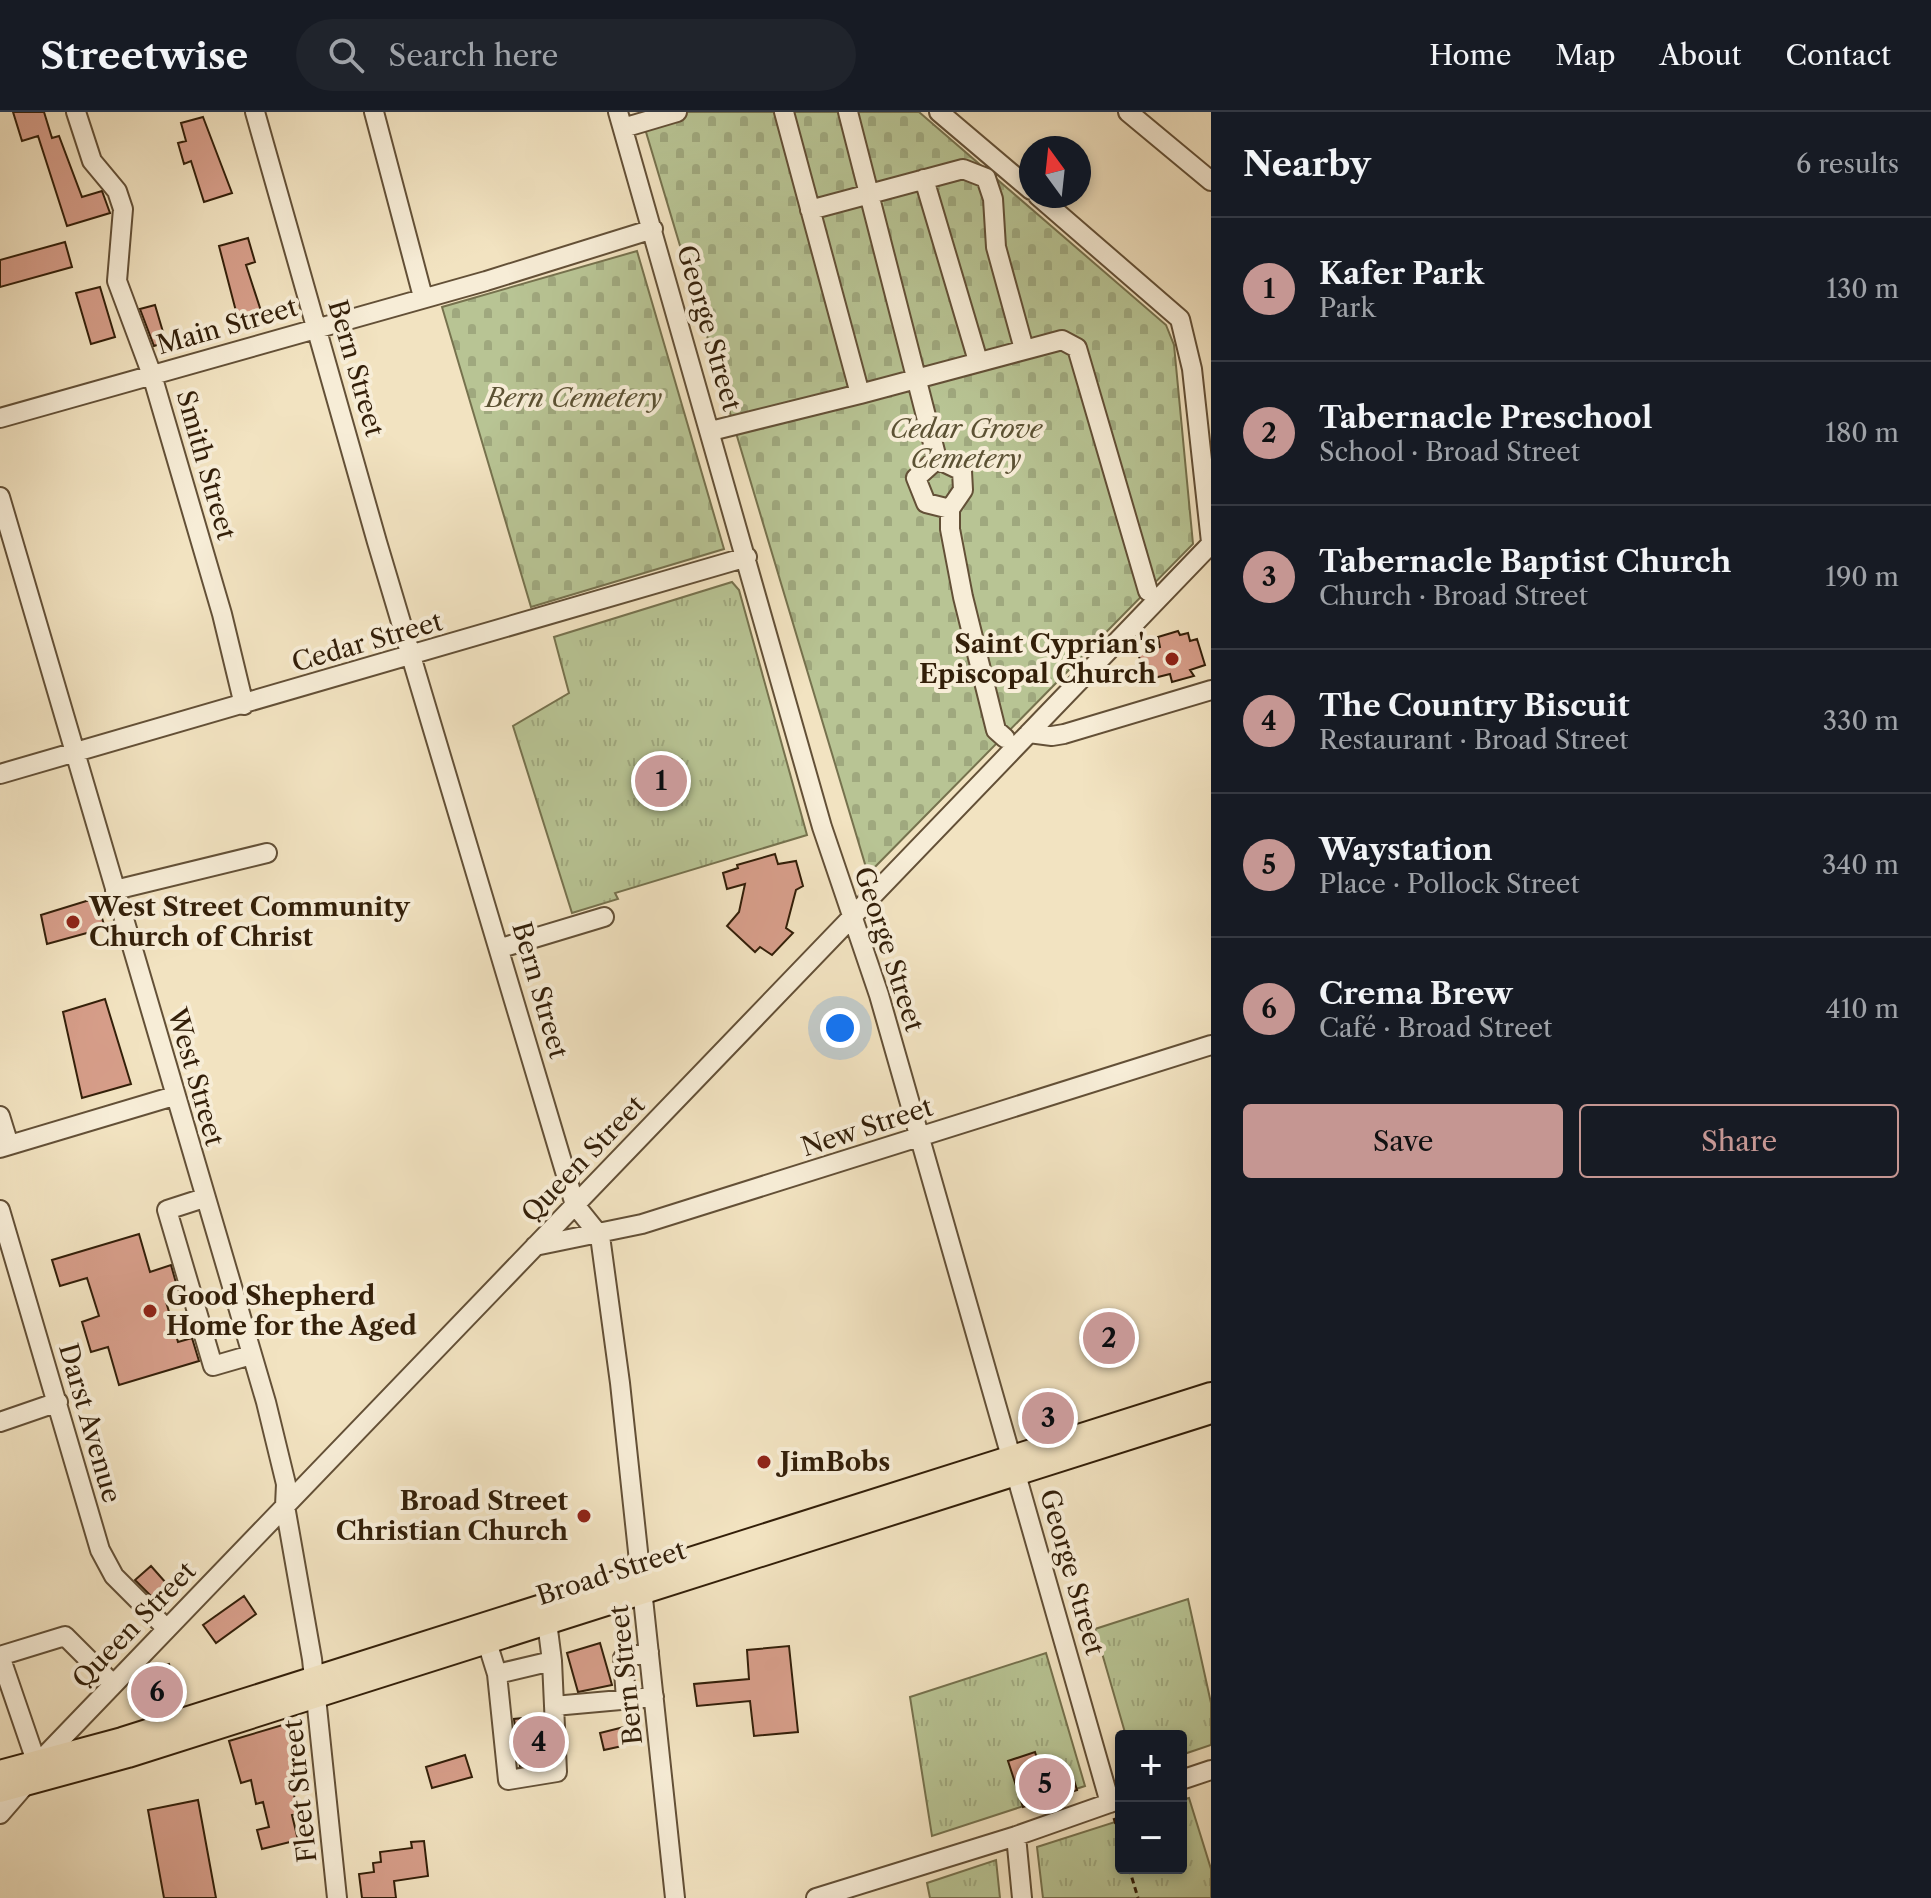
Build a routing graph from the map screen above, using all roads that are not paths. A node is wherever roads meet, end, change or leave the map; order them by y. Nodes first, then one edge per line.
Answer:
1 (76, 112) edge
2 (255, 112) edge
3 (374, 112) edge
4 (677, 112) edge
5 (784, 112) edge
6 (848, 112) edge
7 (939, 112) edge
8 (1128, 112) edge
9 (620, 120) edge
10 (924, 179) junction
11 (1019, 180) edge
12 (1211, 181) edge
13 (867, 195) junction
14 (1052, 208) edge
15 (810, 210) junction
16 (653, 229) junction
17 (423, 297) junction
18 (317, 326) junction
19 (1024, 349) junction
20 (978, 361) junction
21 (152, 375) junction
22 (918, 378) junction
23 (860, 394) junction
24 (0, 418) edge
25 (711, 431) junction
26 (937, 459) junction
27 (0, 497) edge
28 (950, 509) junction
29 (1211, 543) edge
30 (747, 557) junction
31 (1148, 591) dead end
32 (412, 656) junction
33 (1211, 690) edge
34 (244, 705) junction
35 (1029, 733) junction
36 (1005, 738) dead end
37 (75, 752) junction
38 (0, 774) edge
39 (267, 853) dead end
40 (115, 890) junction
41 (604, 917) dead end
42 (851, 919) junction
43 (501, 948) junction
44 (1211, 1045) edge
45 (174, 1096) junction
46 (0, 1116) edge
47 (919, 1137) junction
48 (4, 1147) edge
49 (204, 1198) junction
50 (575, 1205) junction
51 (0, 1210) edge
52 (600, 1236) junction
53 (535, 1246) junction
54 (251, 1355) junction
55 (1211, 1394) edge
56 (58, 1402) junction
57 (1211, 1412) edge
58 (0, 1422) edge
59 (1014, 1466) junction
60 (285, 1506) junction
61 (642, 1582) junction
62 (547, 1622) junction
63 (167, 1629) junction
64 (487, 1642) junction
65 (649, 1652) junction
66 (0, 1656) edge
67 (552, 1661) junction
68 (497, 1674) junction
69 (113, 1684) junction
70 (316, 1686) junction
71 (654, 1697) junction
72 (626, 1699) junction
73 (554, 1706) junction
74 (37, 1764) junction
75 (1211, 1770) edge
76 (0, 1772) edge
77 (1187, 1778) edge
78 (26, 1784) junction
79 (0, 1791) edge
80 (1115, 1798) edge
81 (1115, 1801) edge
82 (0, 1814) edge
83 (1016, 1836) junction
84 (337, 1898) edge
85 (675, 1898) edge
86 (816, 1898) edge
87 (1022, 1898) edge

1 - 21 street, Smith Street
2 - 18 street, Bern Street
3 - 17 street
4 - 9 street
5 - 15 street
6 - 13 street
7 - 11 street
8 - 12 street
9 - 16 street, George Street
10 - 13 street
10 - 19 street
10 - 20 street
13 - 15 street
13 - 22 street
14 - 29 street
15 - 23 street
16 - 17 street, Main Street
16 - 25 street, George Street
17 - 18 street, Main Street
18 - 21 street, Main Street
18 - 32 street, Bern Street
19 - 20 street
19 - 31 street
20 - 22 street
21 - 24 street, Main Street
21 - 34 street, Smith Street
22 - 23 street
22 - 26 street
23 - 25 street
25 - 30 street, George Street
26 - 28 street
26 - 28 street
27 - 37 street, West Street
28 - 36 street
29 - 35 street, Queen Street
30 - 32 street, Cedar Street
30 - 42 street, George Street
32 - 34 street, Cedar Street
32 - 43 street, Bern Street
33 - 35 street
34 - 37 street, Cedar Street
35 - 42 street, Queen Street
37 - 38 street, Cedar Street
37 - 40 street, West Street
39 - 40 street
40 - 45 street, West Street
41 - 43 street
42 - 47 street, George Street
42 - 50 street, Queen Street
43 - 50 street, Bern Street
44 - 47 street, New Street
45 - 48 street
45 - 49 street, West Street
46 - 48 street
47 - 52 street, New Street
47 - 59 street, George Street
49 - 54 street, West Street
49 - 54 street
50 - 52 street, Bern Street
50 - 53 street, Queen Street
51 - 56 street, Darst Avenue
52 - 53 street, New Street
52 - 61 street, Bern Street
53 - 60 street, Queen Street
54 - 60 street, West Street
55 - 59 main road, Broad Street
56 - 58 street
56 - 63 street, Darst Avenue
57 - 59 main road, Broad Street
59 - 61 main road, Broad Street
59 - 80 street, George Street
60 - 63 street, Queen Street
60 - 70 street, West Street
61 - 62 main road, Broad Street
61 - 65 street, Bern Street
61 - 70 main road, Broad Street
62 - 64 main road, Broad Street
62 - 67 street
63 - 69 street, Queen Street
64 - 68 street
64 - 70 main road, Broad Street
65 - 71 street, Bern Street
65 - 72 street
66 - 69 street
66 - 74 street
67 - 68 street
67 - 73 street
68 - 73 street
69 - 74 street, Queen Street
70 - 74 main road, Broad Street
70 - 78 main road, Broad Street
70 - 84 street, Fleet Street
71 - 72 street
71 - 85 street, Bern Street
72 - 73 street
74 - 76 main road, Broad Street
74 - 78 street, Queen Street
75 - 77 street
78 - 79 main road, Broad Street
78 - 82 street, Queen Street
81 - 83 street
83 - 86 street
83 - 87 street

